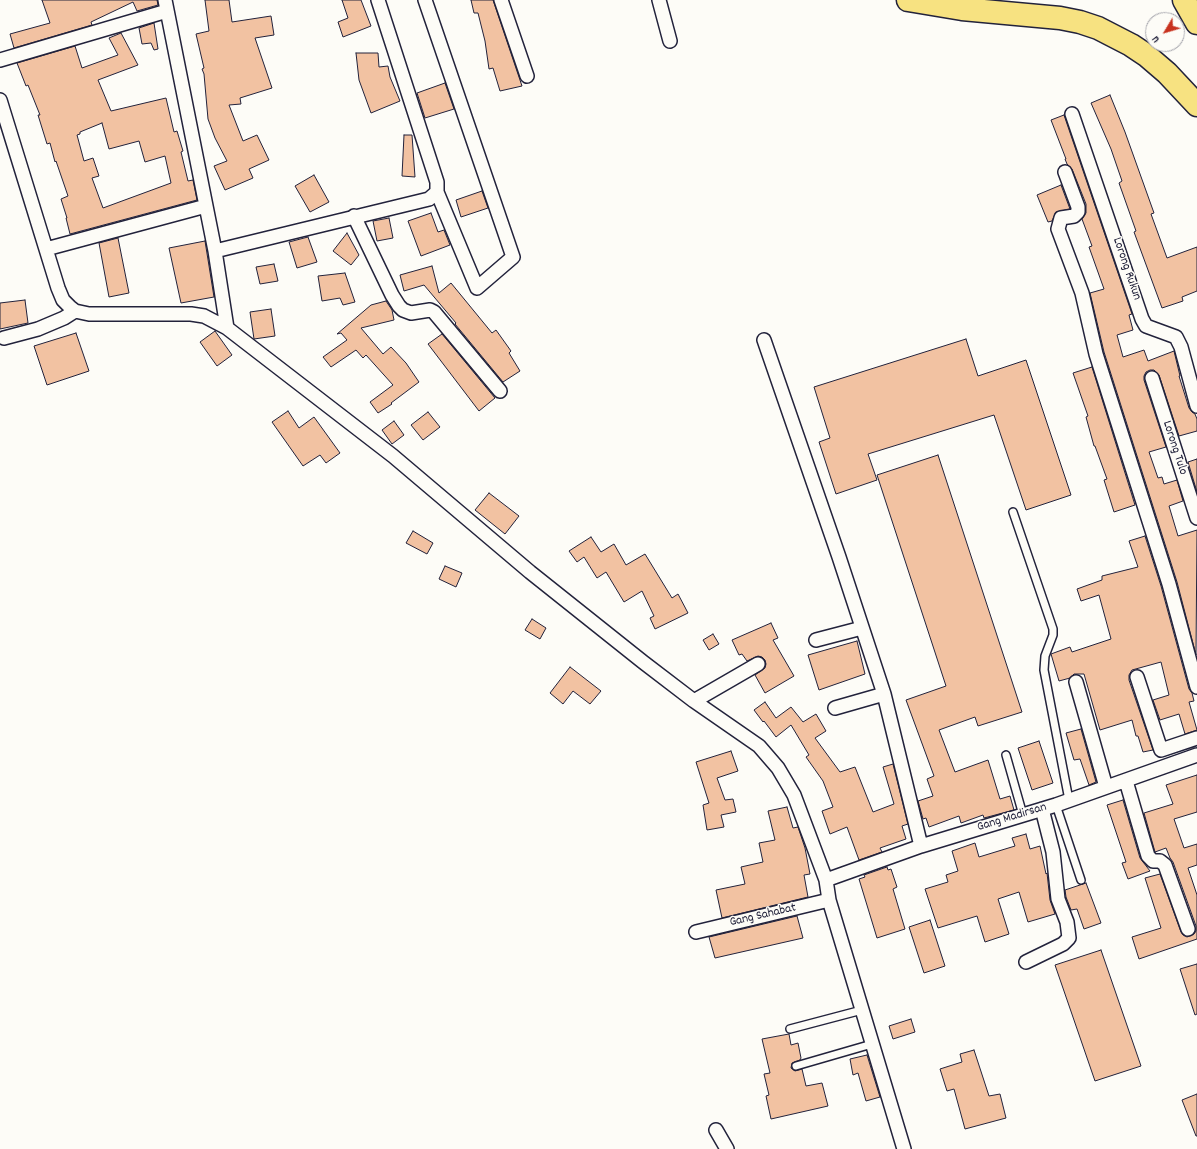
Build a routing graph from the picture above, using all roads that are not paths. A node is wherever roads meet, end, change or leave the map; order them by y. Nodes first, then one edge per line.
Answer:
1 (378, 0) edge
2 (425, 0) edge
3 (501, 0) edge
4 (659, 0) edge
5 (908, 0) edge
6 (1184, 0) edge
7 (166, 6) edge
8 (1197, 23) edge
9 (670, 41) dead end
10 (0, 60) edge
11 (527, 76) dead end
12 (0, 100) edge
13 (1197, 105) edge
14 (1072, 114) dead end
15 (1065, 172) dead end
16 (437, 192) junction
17 (206, 206) junction
18 (354, 216) junction
19 (46, 249) junction
20 (215, 250) junction
21 (75, 311) junction
22 (227, 328) junction
23 (4, 338) dead end
24 (764, 340) dead end
25 (1152, 378) dead end
26 (500, 391) dead end
27 (1197, 406) edge
28 (1013, 512) dead end
29 (1197, 518) edge
30 (862, 628) junction
31 (816, 640) dead end
32 (758, 664) dead end
33 (1137, 677) dead end
34 (1076, 682) dead end
35 (1197, 688) edge
36 (884, 694) junction
37 (694, 701) junction
38 (835, 708) dead end
39 (1197, 738) edge
40 (1161, 750) junction
41 (1006, 755) dead end
42 (1197, 755) edge
43 (1166, 767) junction
44 (1126, 781) junction
45 (1106, 787) junction
46 (1069, 800) junction
47 (1056, 805) junction
48 (1042, 809) junction
49 (1023, 815) junction
50 (921, 846) junction
51 (826, 880) junction
52 (1081, 880) dead end
53 (829, 900) junction
54 (1188, 929) dead end
55 (696, 932) dead end
56 (1026, 962) dead end
57 (862, 1010) junction
58 (790, 1029) dead end
59 (872, 1044) junction
60 (796, 1066) dead end
61 (716, 1130) dead end
62 (727, 1149) edge
63 (904, 1149) edge

1 - 16 street
2 - 16 street
3 - 11 street
4 - 9 street
5 - 13 highway
6 - 8 highway
7 - 10 street
7 - 17 street
12 - 19 street
14 - 27 street, Lorong Rukun
15 - 35 street
16 - 18 street
17 - 19 street
17 - 20 street
18 - 20 street
18 - 26 street
19 - 21 street
20 - 22 street
21 - 22 street
21 - 23 street
22 - 37 street
24 - 30 street
25 - 29 street, Lorong Tulo
28 - 46 lane
30 - 31 street
30 - 36 street
32 - 37 street
33 - 40 street
34 - 45 street
36 - 38 street
36 - 50 street
37 - 51 street
39 - 40 street
40 - 43 street
41 - 49 lane
42 - 43 street, Gang Madirsan
43 - 44 street, Gang Madirsan
44 - 45 street, Gang Madirsan
44 - 54 street
45 - 46 street, Gang Madirsan
46 - 47 street, Gang Madirsan
47 - 48 street, Gang Madirsan
47 - 52 lane
48 - 49 street, Gang Madirsan
48 - 56 street
49 - 50 street, Gang Madirsan
50 - 51 street, Gang Madirsan
51 - 53 street
53 - 55 street, Gang Sahabat
53 - 57 street
57 - 58 lane
57 - 59 street
59 - 60 lane
59 - 63 street
61 - 62 street

